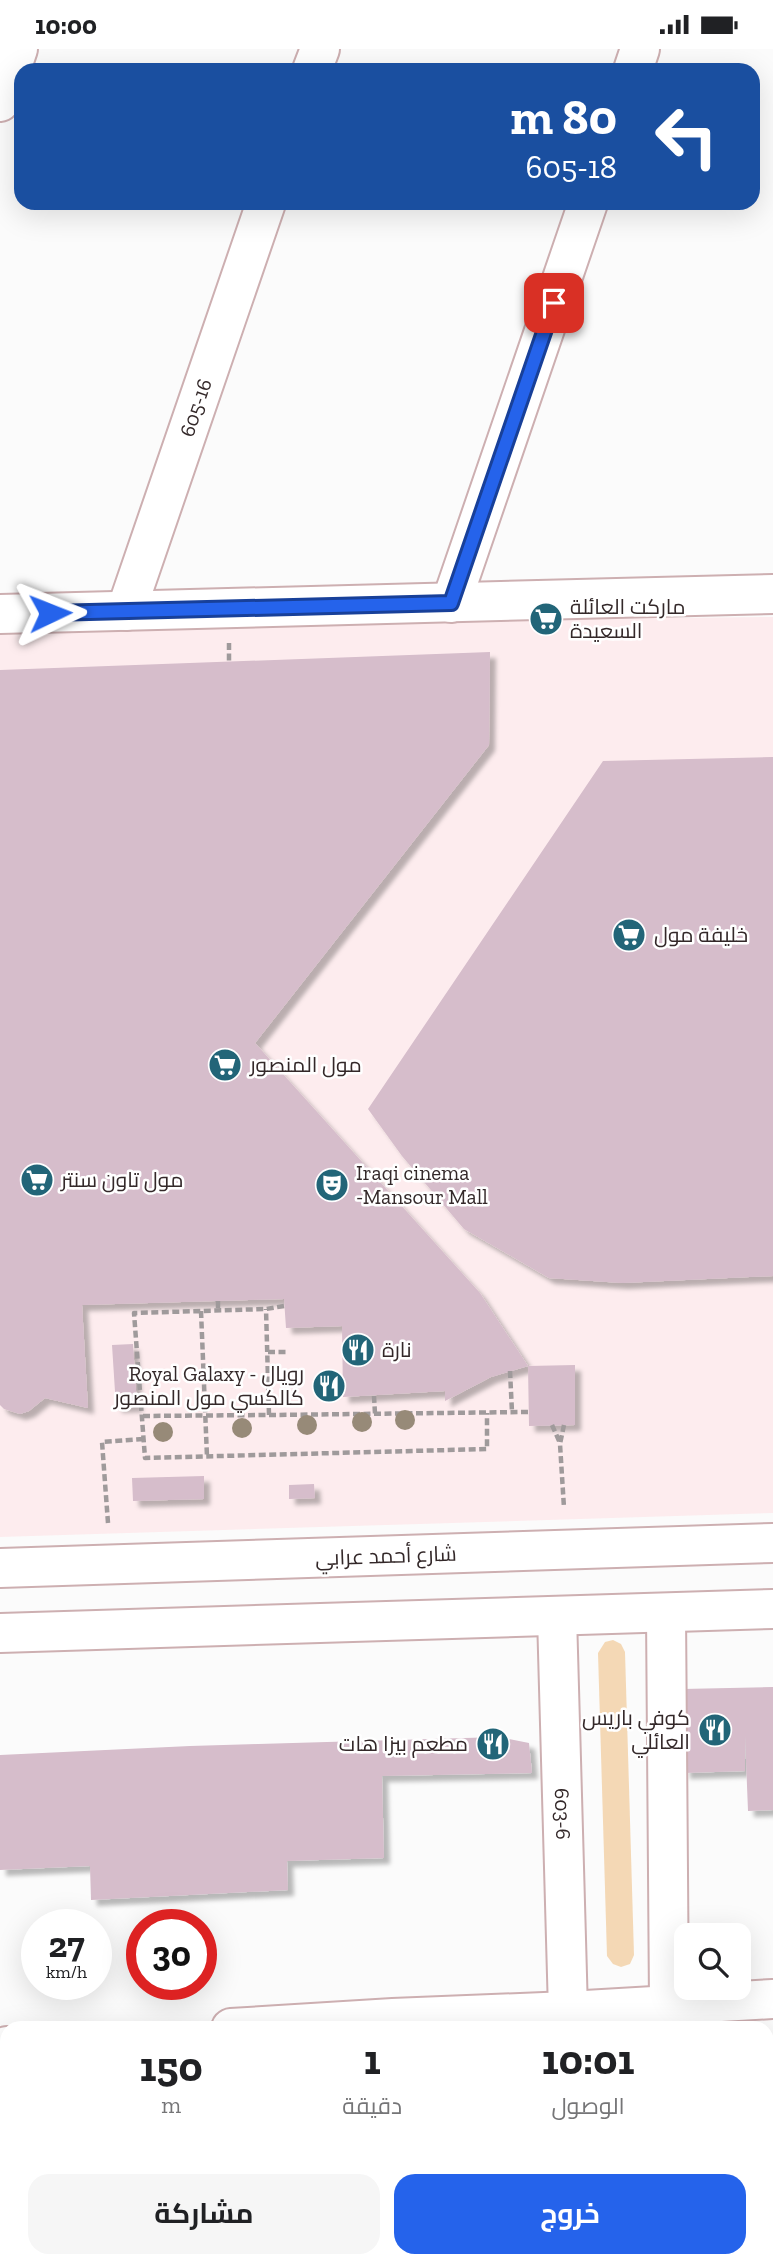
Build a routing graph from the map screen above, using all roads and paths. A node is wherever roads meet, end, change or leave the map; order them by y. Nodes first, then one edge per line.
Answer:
1 (18, 49) edge
2 (0, 102) edge
3 (264, 210) edge
4 (586, 210) edge
5 (773, 594) edge
6 (451, 603) junction
7 (126, 611) junction
8 (0, 614) edge
9 (218, 1301) dead end
10 (179, 1302) dead end
11 (284, 1306) dead end
12 (266, 1310) junction
13 (201, 1311) junction
14 (218, 1311) junction
15 (178, 1312) junction
16 (268, 1352) junction
17 (287, 1352) dead end
18 (510, 1371) dead end
19 (374, 1396) dead end
20 (512, 1412) junction
21 (528, 1412) dead end
22 (487, 1413) junction
23 (375, 1414) junction
24 (269, 1415) junction
25 (143, 1416) junction
26 (205, 1416) junction
27 (564, 1425) dead end
28 (552, 1426) dead end
29 (144, 1439) junction
30 (560, 1444) junction
31 (207, 1457) junction
32 (564, 1509) dead end
33 (108, 1523) dead end
34 (773, 1543) edge
35 (0, 1568) edge
36 (773, 1609) edge
37 (666, 1613) junction
38 (557, 1616) junction
39 (0, 1633) edge
40 (773, 1999) edge
41 (669, 2003) junction
42 (568, 2011) junction
43 (421, 2021) edge

1 - 2 street
3 - 7 street, 605-16
4 - 6 street
5 - 6 street
6 - 7 street
7 - 8 street
9 - 14 path
10 - 15 path
11 - 12 path
12 - 14 path
12 - 16 path
13 - 14 path
13 - 15 path
13 - 26 path
15 - 25 path
16 - 17 path
16 - 24 path
18 - 20 path
19 - 23 path
20 - 21 path
20 - 22 path
22 - 23 path
22 - 31 path
23 - 24 path
24 - 26 path
25 - 26 path
25 - 29 path
26 - 31 path
27 - 30 path
28 - 30 path
29 - 31 path
29 - 33 path
30 - 32 path
34 - 35 street, شارع أحمد عرابي
36 - 37 street
37 - 38 street
37 - 41 street
38 - 39 street
38 - 42 street, 603-6
40 - 41 street
41 - 42 street
42 - 43 street

